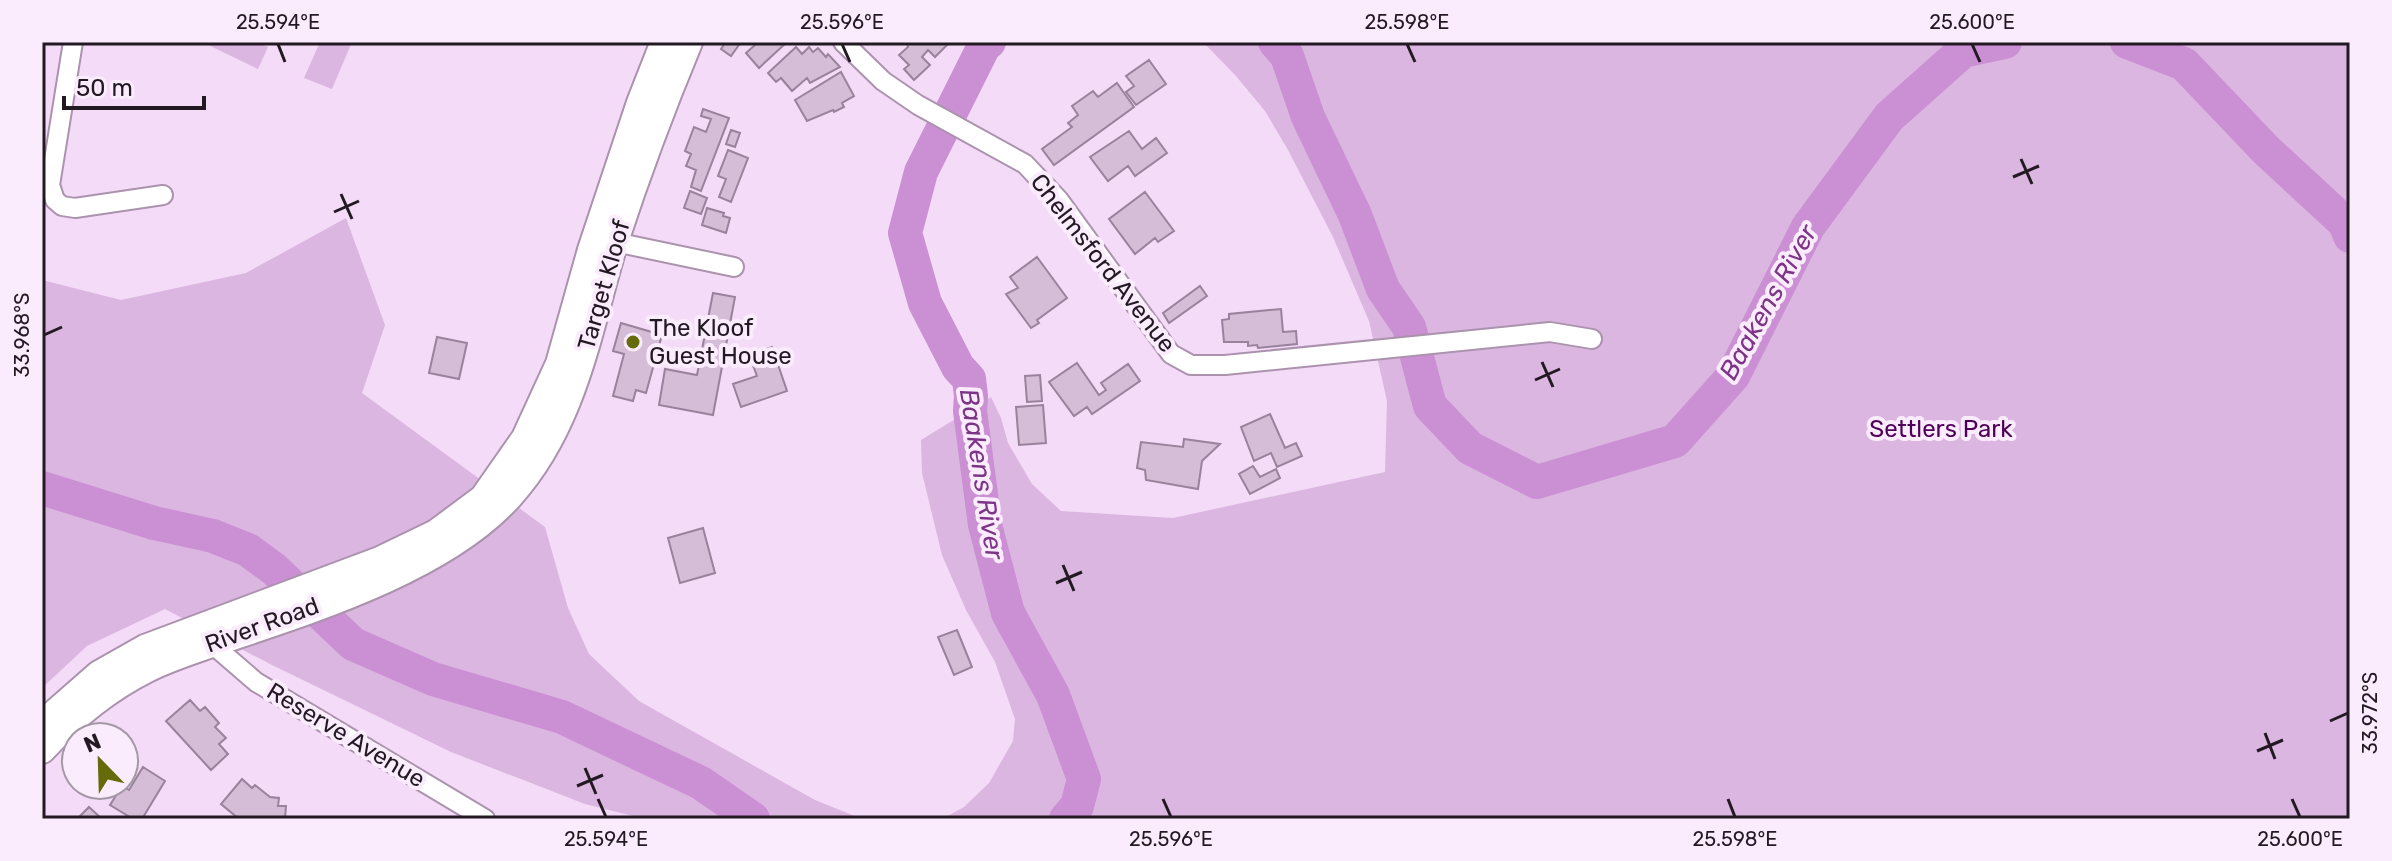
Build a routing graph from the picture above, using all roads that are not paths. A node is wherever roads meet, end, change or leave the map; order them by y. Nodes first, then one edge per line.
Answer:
1 (73, 42) edge
2 (664, 42) edge
3 (689, 42) edge
4 (843, 42) edge
5 (163, 195) dead end
6 (615, 242) junction
7 (734, 267) dead end
8 (1592, 339) dead end
9 (488, 506) junction
10 (214, 636) junction
11 (42, 724) edge
12 (42, 750) edge
13 (485, 819) edge

1 - 5 street
2 - 9 main road, Target Kloof
3 - 6 main road, Target Kloof
4 - 8 street, Chelmsford Avenue
6 - 7 street
6 - 9 main road, Target Kloof
9 - 10 main road, River Road
10 - 11 main road, River Road
10 - 12 main road, River Road
10 - 13 street, Reserve Avenue

